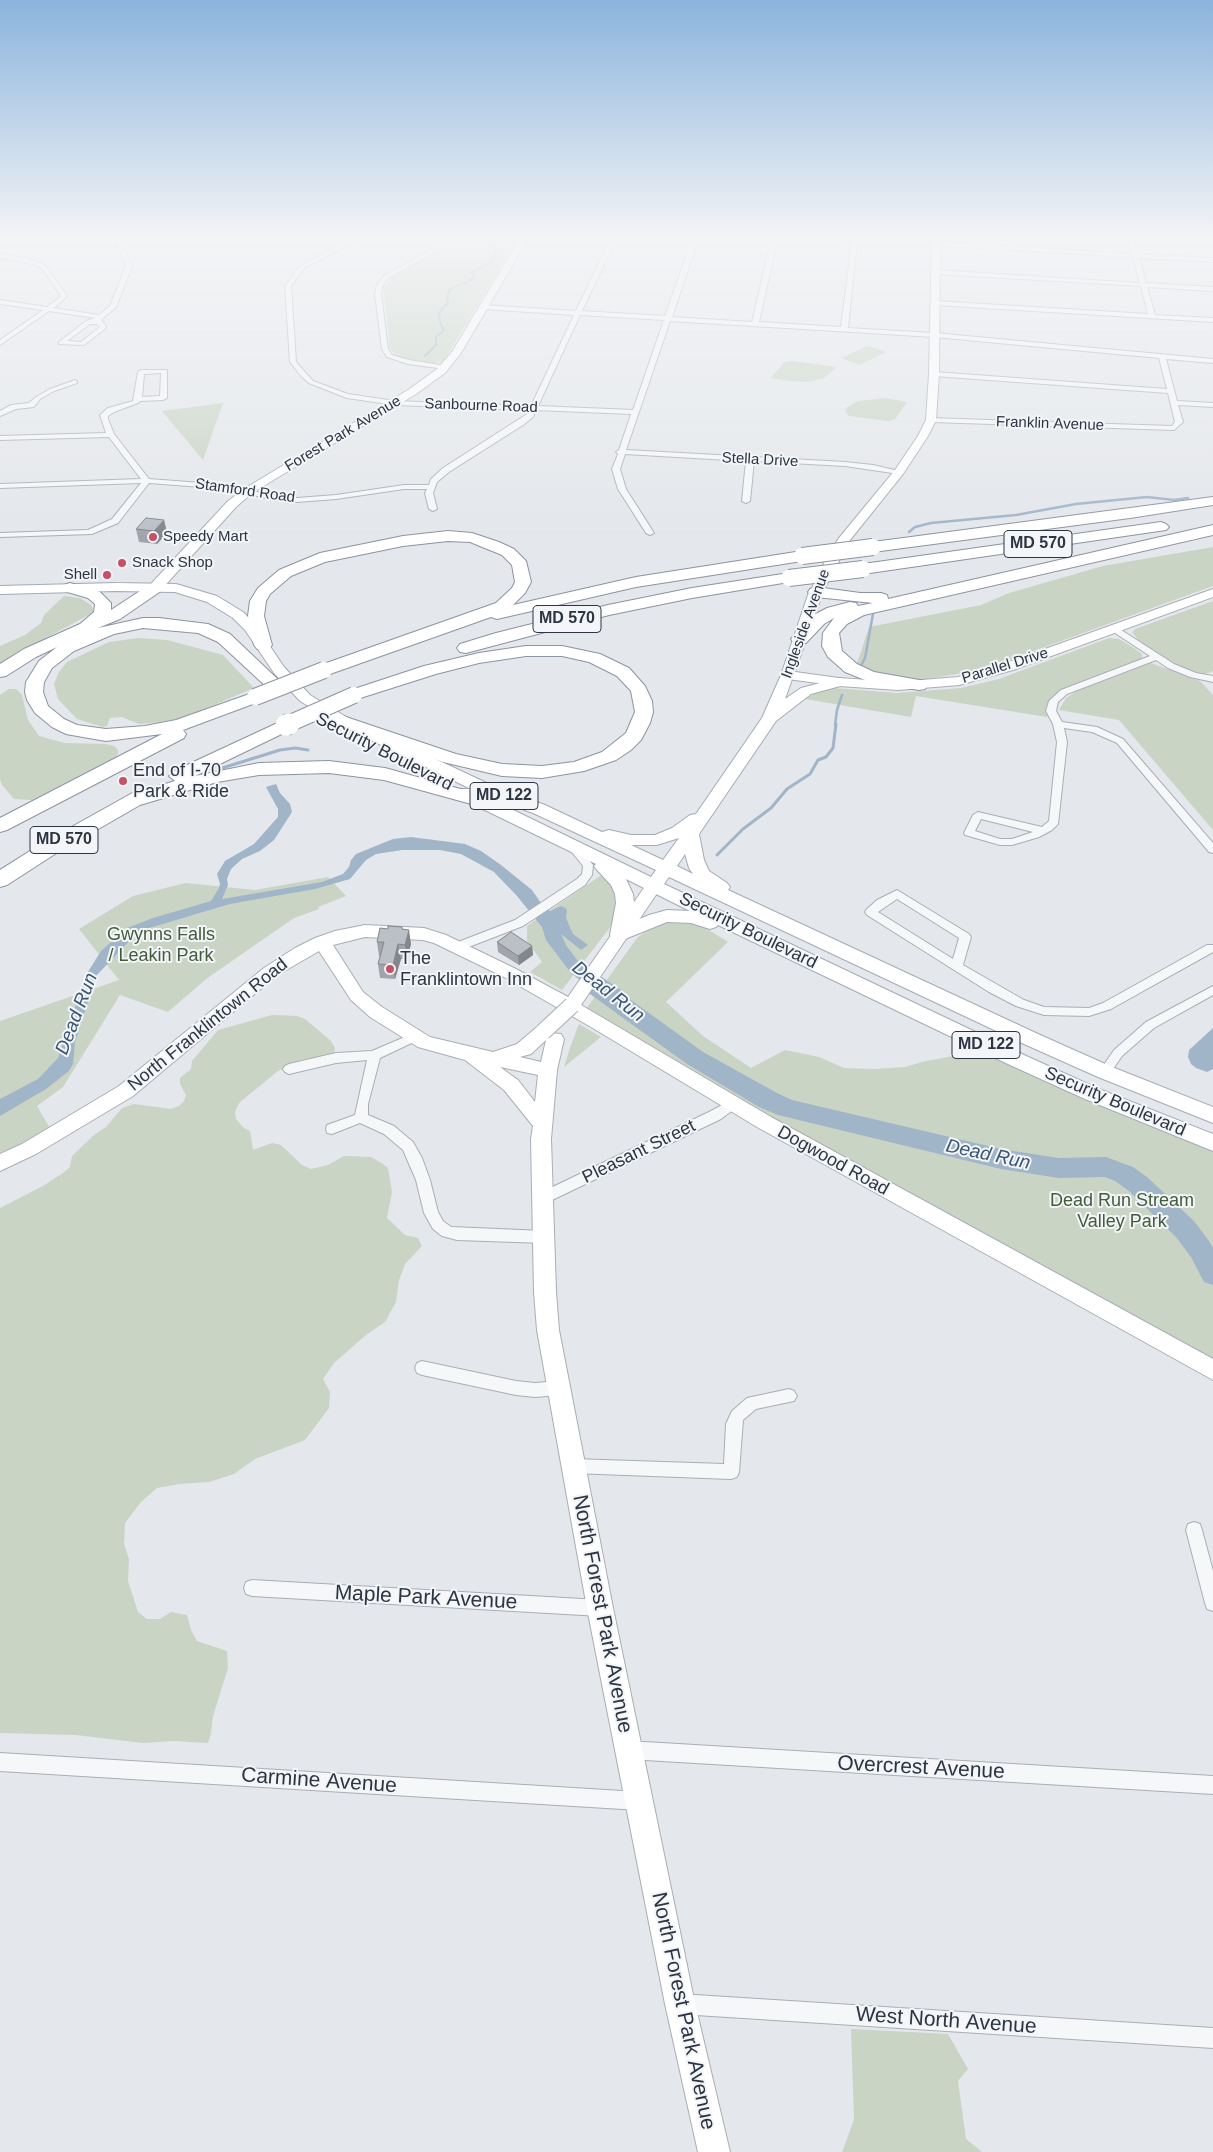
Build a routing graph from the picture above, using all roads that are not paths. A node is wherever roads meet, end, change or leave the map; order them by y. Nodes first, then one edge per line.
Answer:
1 (68, 337) edge
2 (91, 337) edge
3 (291, 337) edge
4 (385, 337) edge
5 (465, 337) edge
6 (567, 337) edge
7 (660, 337) edge
8 (934, 337) edge
9 (960, 337) edge
10 (1162, 356) junction
11 (1213, 361) edge
12 (445, 367) junction
13 (934, 374) junction
14 (75, 382) dead end
15 (1171, 391) junction
16 (138, 400) junction
17 (394, 403) junction
18 (1175, 403) junction
19 (1213, 405) edge
20 (534, 408) junction
21 (635, 412) junction
22 (0, 414) edge
23 (931, 420) junction
24 (111, 435) junction
25 (0, 438) edge
26 (620, 452) junction
27 (750, 459) junction
28 (899, 472) junction
29 (146, 481) junction
30 (0, 486) edge
31 (430, 487) junction
32 (248, 491) junction
33 (746, 501) dead end
34 (1213, 501) edge
35 (433, 509) dead end
36 (1213, 519) edge
37 (1213, 530) edge
38 (650, 533) dead end
39 (0, 535) edge
40 (1047, 567) junction
41 (70, 588) junction
42 (155, 588) junction
43 (0, 590) edge
44 (816, 592) junction
45 (1213, 593) edge
46 (895, 598) junction
47 (442, 629) junction
48 (1115, 629) junction
49 (76, 632) junction
50 (800, 639) junction
51 (263, 645) junction
52 (1156, 657) junction
53 (0, 672) edge
54 (788, 675) junction
55 (1213, 679) edge
56 (839, 682) junction
57 (919, 686) junction
58 (278, 688) junction
59 (354, 695) junction
60 (255, 697) junction
61 (770, 718) junction
62 (343, 721) junction
63 (1058, 724) junction
64 (474, 798) junction
65 (129, 802) junction
66 (539, 809) junction
67 (706, 812) junction
68 (0, 826) edge
69 (1043, 831) junction
70 (691, 834) junction
71 (1213, 850) edge
72 (590, 863) junction
73 (665, 870) junction
74 (0, 880) edge
75 (654, 886) junction
76 (758, 911) junction
77 (763, 939) junction
78 (616, 940) junction
79 (321, 942) junction
80 (457, 947) junction
81 (1212, 948) edge
82 (957, 967) junction
83 (1213, 990) edge
84 (549, 1036) junction
85 (414, 1037) junction
86 (467, 1054) junction
87 (374, 1055) junction
88 (496, 1059) junction
89 (289, 1068) dead end
90 (548, 1070) junction
91 (1105, 1072) junction
92 (733, 1104) junction
93 (1213, 1115) edge
94 (361, 1118) junction
95 (542, 1124) junction
96 (332, 1129) dead end
97 (1213, 1142) edge
98 (0, 1163) edge
99 (543, 1198) junction
100 (544, 1237) junction
101 (422, 1368) dead end
102 (1213, 1370) edge
103 (559, 1388) junction
104 (789, 1396) dead end
105 (573, 1466) junction
106 (1194, 1530) dead end
107 (1210, 1582) edge
108 (252, 1588) dead end
109 (1213, 1603) edge
110 (600, 1608) junction
111 (628, 1750) junction
112 (0, 1762) edge
113 (1213, 1785) edge
114 (639, 1801) junction
115 (680, 2004) junction
116 (1213, 2038) edge
117 (714, 2152) edge

1 - 2 street
3 - 17 street, Sanbourne Road
4 - 12 street
5 - 12 street, Forest Park Avenue
6 - 20 street
7 - 21 street
8 - 13 main road, Ingleside Avenue
9 - 10 street
10 - 11 street
10 - 15 street
12 - 17 street, Forest Park Avenue
13 - 15 street
13 - 23 main road, Ingleside Avenue
14 - 22 street
15 - 18 street
16 - 16 street
16 - 24 street
17 - 20 street, Sanbourne Road
17 - 32 street, Forest Park Avenue
18 - 19 street
18 - 23 street, Franklin Avenue
20 - 21 street, Sanbourne Road
20 - 31 street
21 - 26 street
23 - 28 main road, Ingleside Avenue
24 - 25 street
24 - 29 street
26 - 27 street, Stella Drive
26 - 38 street
27 - 28 street, Stella Drive
27 - 33 street
28 - 44 street, Ingleside Avenue
29 - 30 street, Stamford Road
29 - 32 street, Stamford Road
29 - 39 street
31 - 32 street, Stamford Road
31 - 35 street
32 - 42 street, Forest Park Avenue
34 - 47 highway, MD 570, bridge
36 - 59 highway, MD 570, bridge
37 - 40 highway
40 - 46 highway
40 - 57 highway
41 - 42 main road, MD 122
41 - 43 main road, MD 122
41 - 49 highway
42 - 49 highway
42 - 51 main road, Security Boulevard / MD 122
42 - 58 main road, Security Boulevard / MD 122
44 - 46 highway
44 - 50 main road, Ingleside Avenue
45 - 48 street, Parallel Drive
46 - 50 highway
47 - 51 highway
47 - 60 highway, MD 570, bridge
48 - 52 street
48 - 57 street, Parallel Drive
49 - 53 highway
50 - 54 main road, Ingleside Avenue
51 - 62 main road, Security Boulevard / MD 122
52 - 55 street
52 - 63 street
54 - 56 street, Parallel Drive
54 - 61 main road, Ingleside Avenue
56 - 57 street, Parallel Drive
56 - 61 main road
58 - 60 highway
58 - 64 main road, Security Boulevard / MD 122
59 - 62 highway
59 - 65 highway, MD 570, bridge
60 - 68 highway, MD 570
61 - 67 main road, Ingleside Avenue
62 - 66 main road, Security Boulevard / MD 122
63 - 69 street
63 - 71 street
64 - 65 highway
64 - 72 main road, Security Boulevard / MD 122
65 - 74 highway, MD 570
66 - 67 main road
66 - 73 main road, Security Boulevard / MD 122
67 - 70 main road, Ingleside Avenue
69 - 69 street
70 - 73 main road, Ingleside Avenue
70 - 76 main road
72 - 75 main road, Security Boulevard / MD 122
72 - 78 main road
72 - 80 street
73 - 75 main road, Ingleside Avenue
73 - 76 main road, Security Boulevard / MD 122
75 - 77 main road, Security Boulevard / MD 122
75 - 78 street, North Forest Park Avenue
76 - 91 main road, Security Boulevard / MD 122
77 - 78 main road
77 - 97 main road, Security Boulevard / MD 122
78 - 84 street, North Forest Park Avenue
79 - 80 street, North Franklintown Road
79 - 85 street
79 - 98 street, North Franklintown Road
80 - 92 street, Dogwood Road
81 - 82 street
82 - 82 street
83 - 91 street
84 - 88 street
84 - 90 street, North Forest Park Avenue
85 - 86 street
85 - 87 street
86 - 88 street
86 - 95 street
87 - 89 street
87 - 94 street
88 - 90 street
90 - 95 street, North Forest Park Avenue
91 - 93 main road, Security Boulevard / MD 122
92 - 99 street, Pleasant Street
92 - 102 street, Dogwood Road
94 - 96 street
94 - 100 street
95 - 99 street, North Forest Park Avenue
99 - 100 street, North Forest Park Avenue
100 - 103 street, North Forest Park Avenue
101 - 103 street
103 - 105 street, North Forest Park Avenue
104 - 105 street
105 - 110 street, North Forest Park Avenue
106 - 107 street
107 - 109 street
108 - 110 street, Maple Park Avenue
110 - 111 street, North Forest Park Avenue
111 - 113 street, Overcrest Avenue
111 - 114 street, North Forest Park Avenue
112 - 114 street, Carmine Avenue
114 - 115 street, North Forest Park Avenue
115 - 116 street, West North Avenue
115 - 117 street, North Forest Park Avenue

